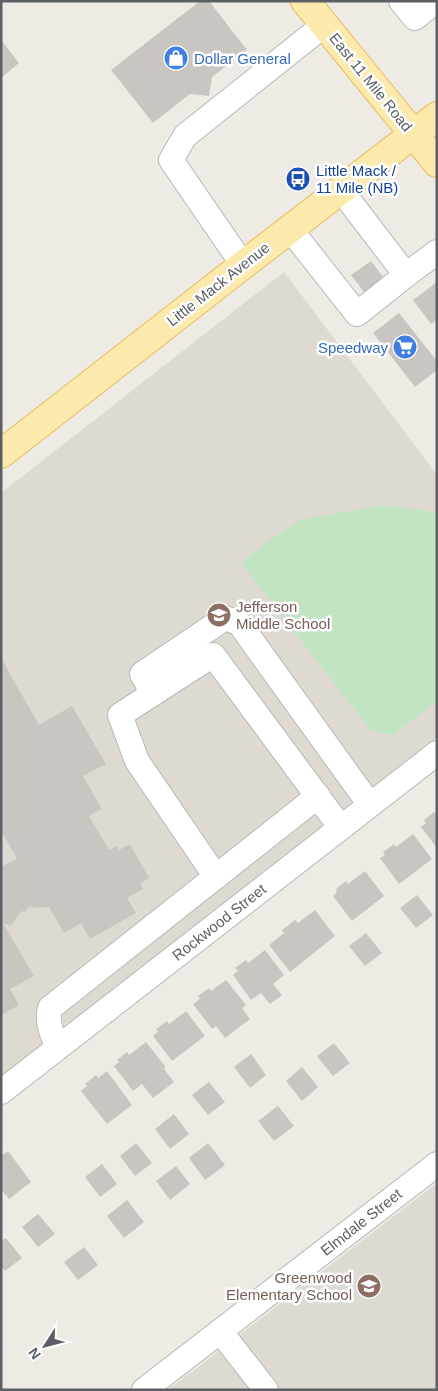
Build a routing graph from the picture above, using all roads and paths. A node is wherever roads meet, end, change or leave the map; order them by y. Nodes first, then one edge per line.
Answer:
1 (305, 1) edge
2 (401, 1) edge
3 (436, 1) edge
4 (324, 25) junction
5 (437, 116) edge
6 (414, 134) junction
7 (437, 163) edge
8 (341, 190) junction
9 (290, 229) junction
10 (437, 252) edge
11 (243, 265) junction
12 (406, 275) junction
13 (1, 454) edge
14 (152, 694) junction
15 (437, 753) edge
16 (318, 796) junction
17 (370, 805) junction
18 (341, 828) junction
19 (266, 837) junction
20 (290, 867) junction
21 (216, 877) junction
22 (188, 900) junction
23 (210, 930) junction
24 (58, 1048) junction
25 (1, 1092) edge
26 (437, 1164) edge
27 (220, 1331) junction
28 (144, 1390) edge
29 (266, 1390) edge

1 - 4 main road, East 11 Mile Road
2 - 3 street
4 - 6 main road, East 11 Mile Road
4 - 11 street
5 - 6 main road, Little Mack Avenue
6 - 7 main road, East 11 Mile Road
6 - 8 main road, Little Mack Avenue
8 - 9 main road, Little Mack Avenue
8 - 12 street
9 - 11 main road, Little Mack Avenue
9 - 12 street
10 - 12 street
11 - 13 main road, Little Mack Avenue
14 - 16 street
14 - 17 street
14 - 21 street
15 - 17 street, Rockwood Street
16 - 18 street
16 - 19 street
17 - 18 street, Rockwood Street
18 - 20 street, Rockwood Street
19 - 20 street
19 - 21 street
20 - 23 street, Rockwood Street
21 - 22 street
22 - 23 street
22 - 24 street
23 - 24 street, Rockwood Street
24 - 25 street, Rockwood Street
26 - 27 street, Elmdale Street
27 - 28 street, Elmdale Street
27 - 29 street

